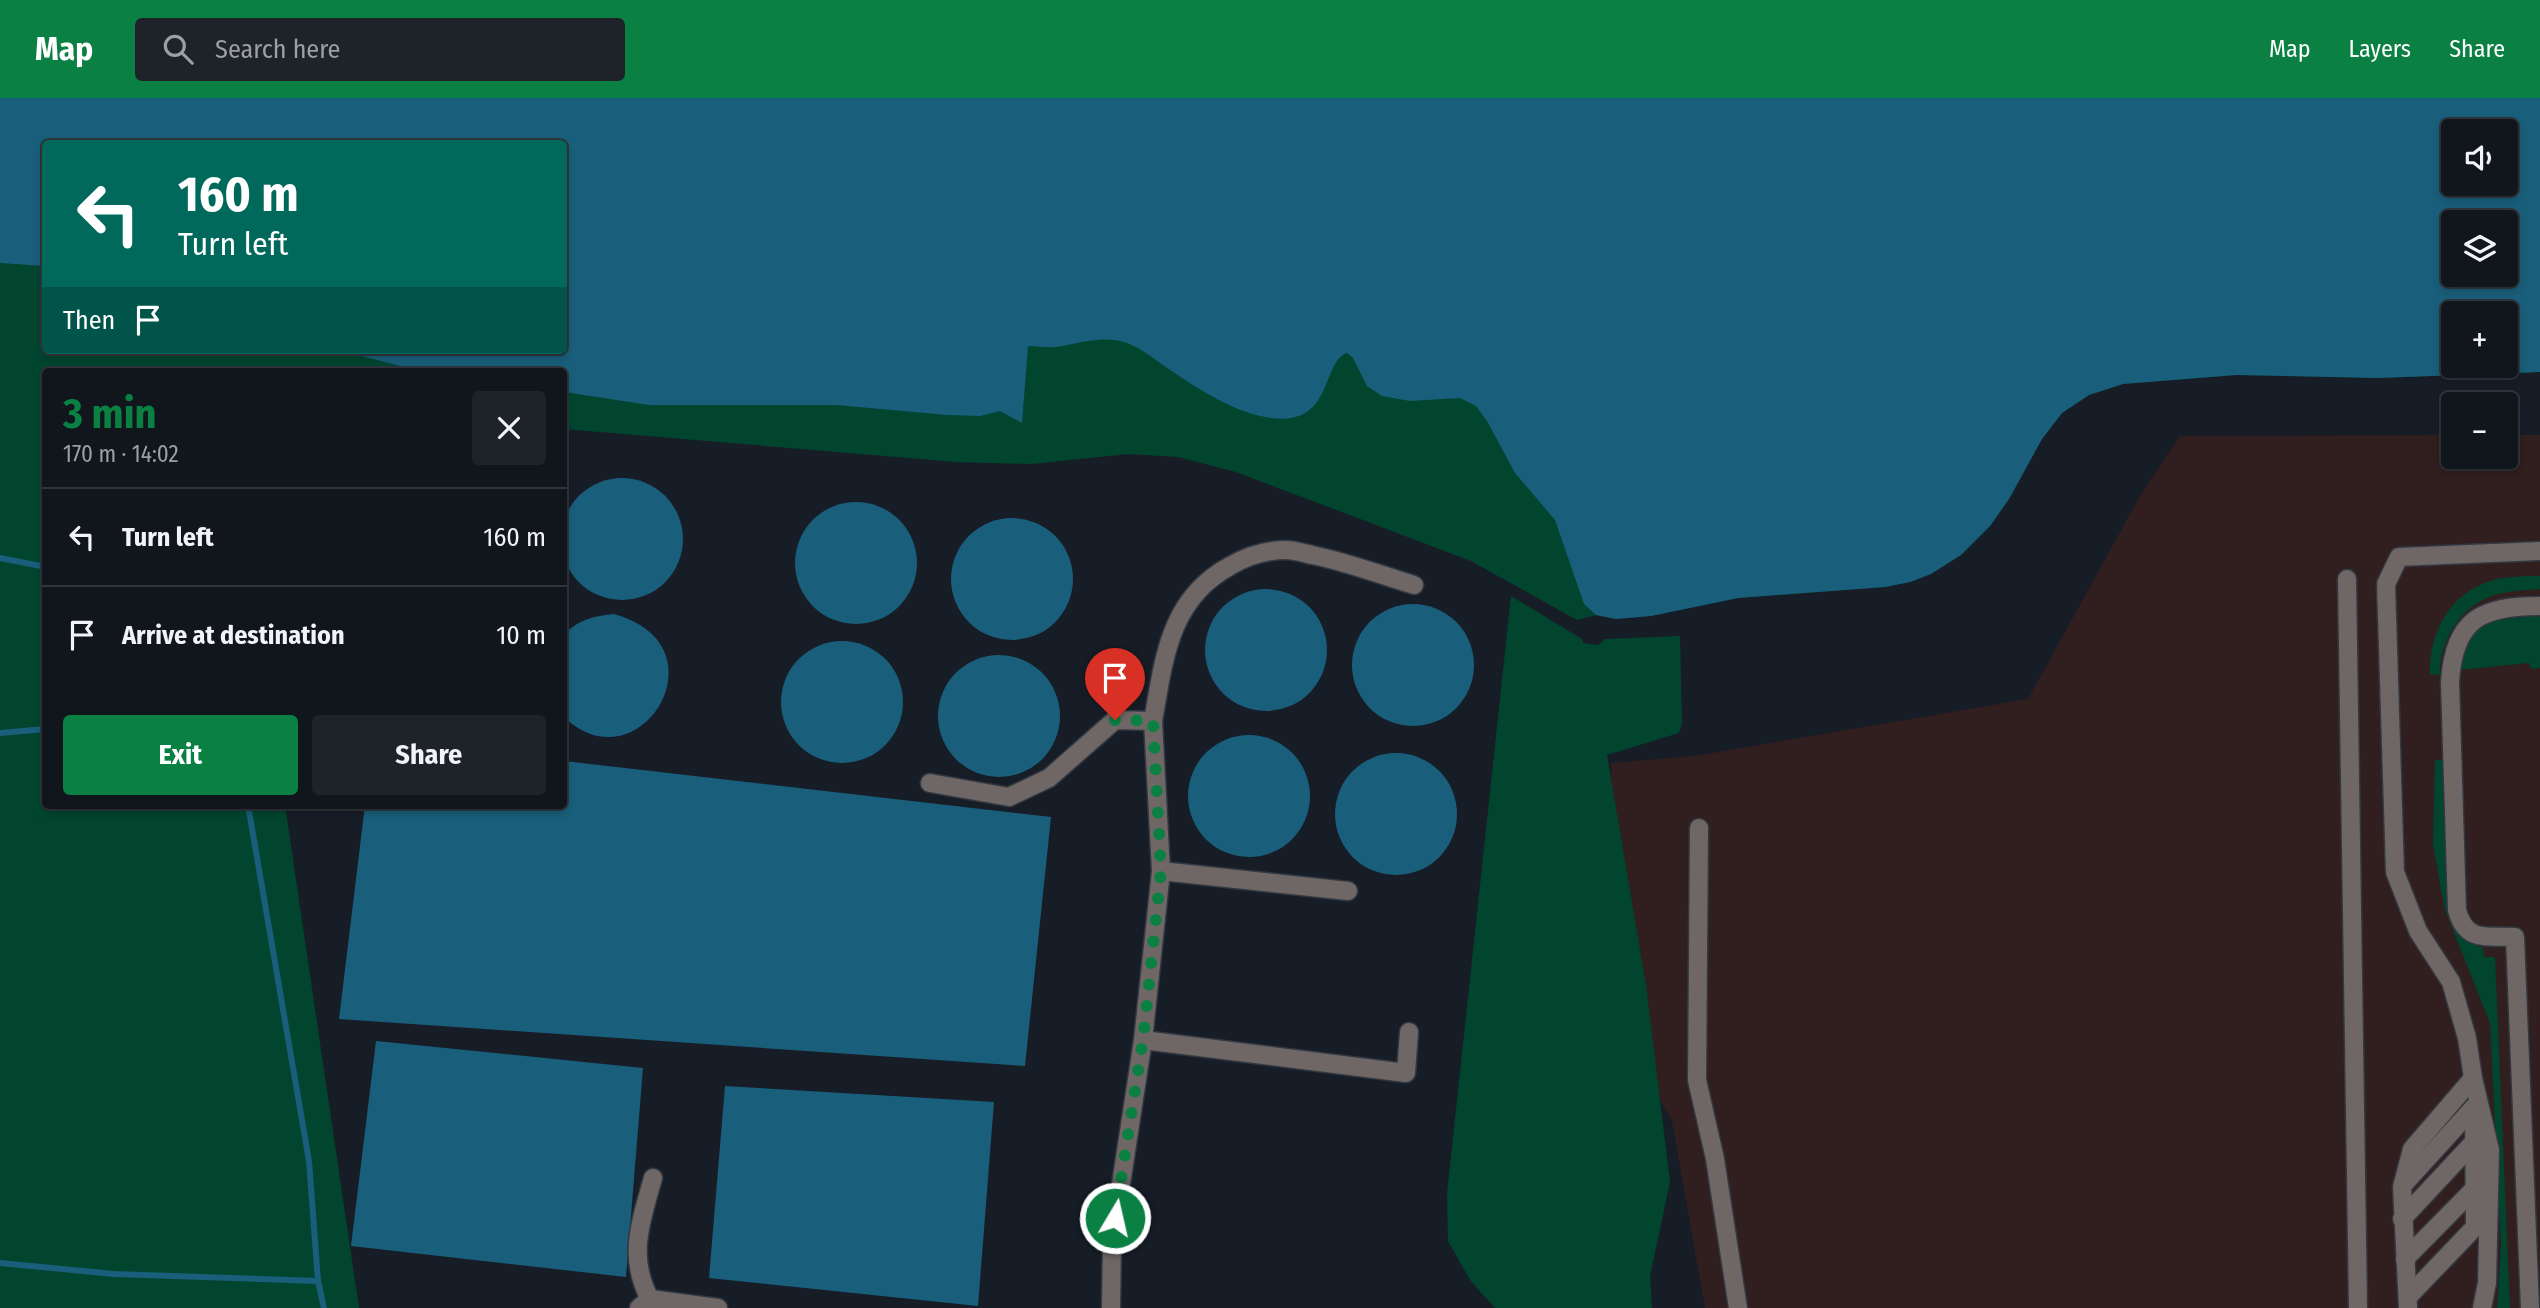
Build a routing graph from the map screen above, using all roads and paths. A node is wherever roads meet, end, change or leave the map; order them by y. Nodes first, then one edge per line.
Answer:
1 (2540, 551) edge
2 (2347, 579) dead end
3 (1414, 585) dead end
4 (2540, 606) edge
5 (1153, 721) junction
6 (930, 783) dead end
7 (1699, 828) dead end
8 (1161, 871) junction
9 (1348, 891) dead end
10 (1409, 1031) dead end
11 (1143, 1040) junction
12 (2473, 1077) junction
13 (2474, 1107) junction
14 (2474, 1142) junction
15 (653, 1178) dead end
16 (2402, 1186) junction
17 (2474, 1188) junction
18 (2402, 1219) junction
19 (2405, 1259) junction
20 (2408, 1302) edge
21 (644, 1304) edge
22 (718, 1308) edge
23 (1111, 1308) edge
24 (1738, 1308) edge
25 (2358, 1308) edge
26 (2482, 1308) edge
27 (2530, 1308) edge

1 - 12 lane
2 - 25 lane
3 - 5 lane
4 - 27 lane
5 - 6 lane
5 - 8 lane
7 - 24 lane
8 - 9 lane
8 - 11 lane
10 - 11 lane
11 - 23 lane
12 - 13 lane
12 - 16 lane
12 - 26 lane
13 - 14 lane
13 - 16 lane
14 - 17 lane
14 - 18 lane
15 - 21 lane
16 - 18 lane
17 - 19 lane
17 - 20 lane
18 - 19 lane
19 - 20 lane
21 - 22 lane

